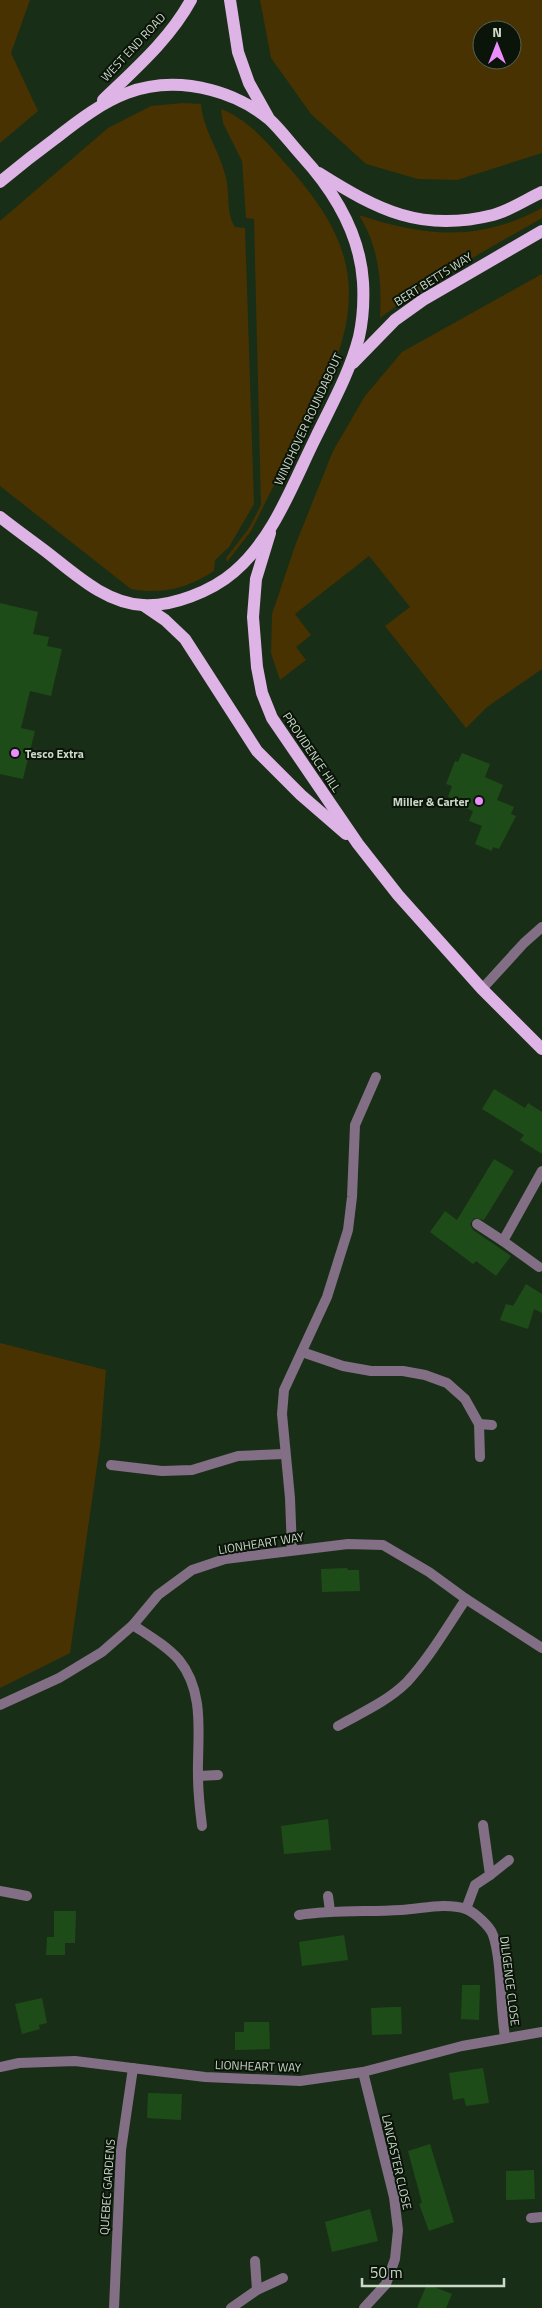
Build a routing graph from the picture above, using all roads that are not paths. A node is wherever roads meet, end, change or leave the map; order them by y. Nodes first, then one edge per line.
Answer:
1 (191, 0) edge
2 (230, 0) edge
3 (92, 110) junction
4 (269, 119) junction
5 (315, 170) junction
6 (0, 182) edge
7 (542, 192) edge
8 (542, 230) edge
9 (350, 366) junction
10 (3, 521) edge
11 (274, 522) junction
12 (144, 605) junction
13 (358, 844) junction
14 (542, 927) edge
15 (482, 990) junction
16 (542, 1048) edge
17 (376, 1077) dead end
18 (542, 1171) edge
19 (477, 1224) dead end
20 (503, 1241) junction
21 (539, 1267) dead end
22 (302, 1352) junction
23 (479, 1424) junction
24 (492, 1426) dead end
25 (284, 1454) junction
26 (480, 1457) dead end
27 (111, 1465) dead end
28 (292, 1550) junction
29 (466, 1599) junction
30 (133, 1625) junction
31 (542, 1648) edge
32 (0, 1705) edge
33 (338, 1726) dead end
34 (218, 1775) dead end
35 (198, 1776) junction
36 (483, 1825) dead end
37 (202, 1826) dead end
38 (509, 1860) dead end
39 (490, 1876) junction
40 (0, 1891) edge
41 (27, 1896) dead end
42 (328, 1896) dead end
43 (466, 1910) junction
44 (330, 1911) junction
45 (299, 1916) dead end
46 (542, 2032) edge
47 (505, 2037) junction
48 (0, 2067) edge
49 (133, 2068) junction
50 (363, 2072) junction
51 (542, 2216) edge
52 (531, 2218) dead end
53 (255, 2261) dead end
54 (284, 2278) dead end
55 (257, 2290) junction
56 (114, 2308) edge
57 (231, 2308) edge
58 (364, 2308) edge

1 - 3 main road, WEST END ROAD
2 - 4 main road
3 - 4 main road, WINDHOVER ROUNDABOUT
3 - 6 main road, WINDHOVER ROUNDABOUT
4 - 5 main road, WINDHOVER ROUNDABOUT
5 - 7 main road
5 - 9 main road, WINDHOVER ROUNDABOUT
8 - 9 main road, BERT BETTS WAY
9 - 11 main road, WINDHOVER ROUNDABOUT
10 - 12 main road, WINDHOVER ROUNDABOUT
11 - 12 main road, WINDHOVER ROUNDABOUT
11 - 13 main road, PROVIDENCE HILL
12 - 13 main road, PROVIDENCE HILL
13 - 15 main road, PROVIDENCE HILL
14 - 15 street
15 - 16 main road, PROVIDENCE HILL
17 - 22 street
18 - 20 street
19 - 20 street
20 - 21 street
22 - 23 street
22 - 25 street
23 - 24 street
23 - 26 street
25 - 27 street
25 - 28 street
28 - 29 street, LIONHEART WAY
28 - 30 street, LIONHEART WAY
29 - 31 street, LIONHEART WAY
29 - 33 street
30 - 32 street, LIONHEART WAY
30 - 35 street
34 - 35 street
35 - 37 street
36 - 39 street
38 - 39 street
39 - 43 street
40 - 41 street
42 - 44 street
43 - 44 street
43 - 47 street, DILIGENCE CLOSE
44 - 45 street
46 - 47 street, LIONHEART WAY
47 - 50 street, LIONHEART WAY
48 - 49 street, LIONHEART WAY
49 - 50 street, LIONHEART WAY
49 - 56 street, QUEBEC GARDENS
50 - 58 street, LANCASTER CLOSE
51 - 52 street
53 - 55 street
54 - 55 street
55 - 57 street

